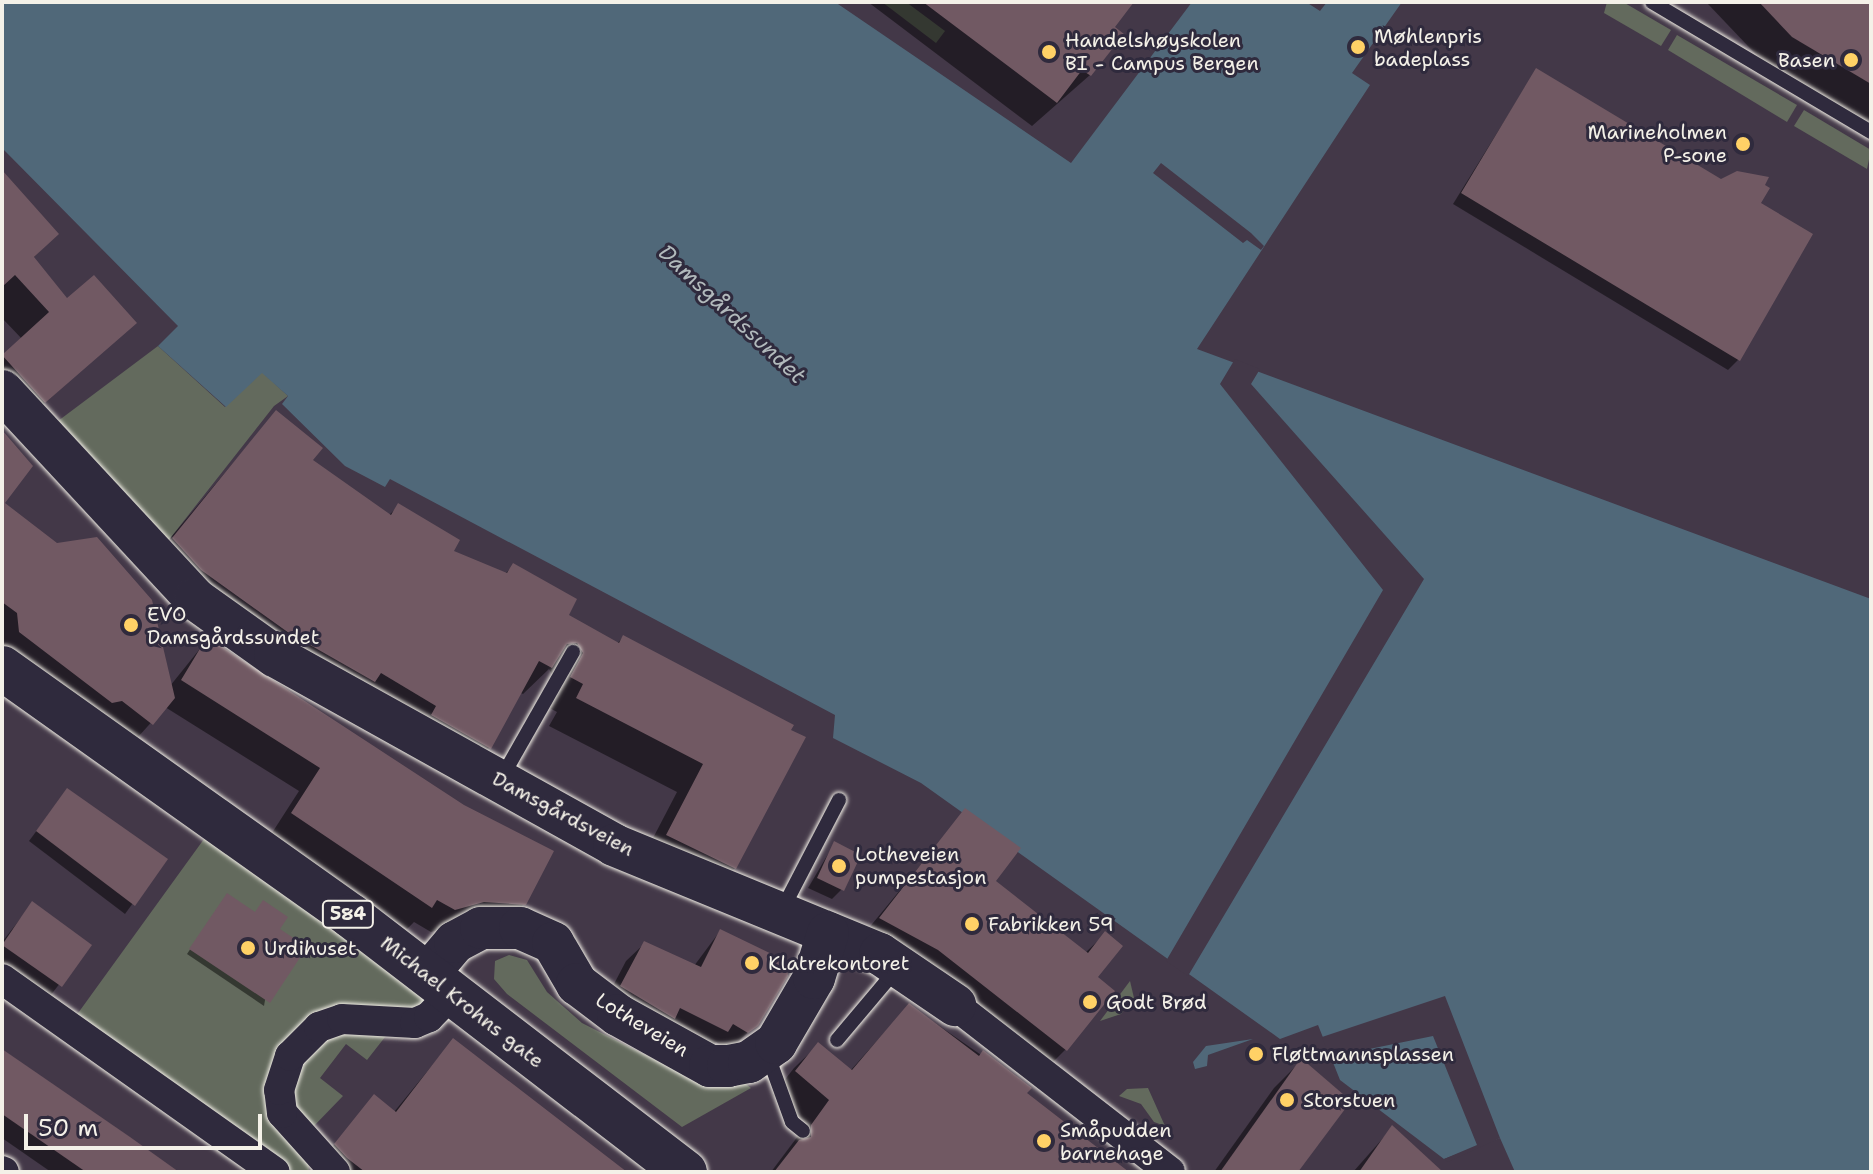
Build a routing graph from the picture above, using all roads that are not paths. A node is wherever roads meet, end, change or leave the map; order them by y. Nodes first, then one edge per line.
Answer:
1 (1652, 2) edge
2 (1871, 132) edge
3 (2, 391) edge
4 (573, 652) dead end
5 (2, 668) edge
6 (500, 781) junction
7 (839, 800) dead end
8 (781, 913) junction
9 (828, 933) junction
10 (900, 965) junction
11 (2, 979) edge
12 (439, 985) junction
13 (955, 1005) joint
14 (837, 1040) dead end
15 (766, 1052) junction
16 (803, 1131) dead end
17 (275, 1172) edge
18 (335, 1172) edge
19 (685, 1172) edge
20 (1170, 1172) edge

1 - 2 lane
3 - 6 street, Damsgårdsveien
4 - 6 lane
5 - 12 main road, Michael Krohns gate / 584
6 - 8 street, Damsgårdsveien
7 - 8 lane
8 - 9 street, Damsgårdsveien
9 - 10 street, Damsgårdsveien
9 - 15 street
10 - 13 street, Damsgårdsveien
10 - 14 lane
11 - 17 street
12 - 15 street, Lotheveien
12 - 18 street, Lotheveien
12 - 19 main road, Michael Krohns gate / 584
13 - 20 street, Damsgårdsveien
15 - 16 lane

